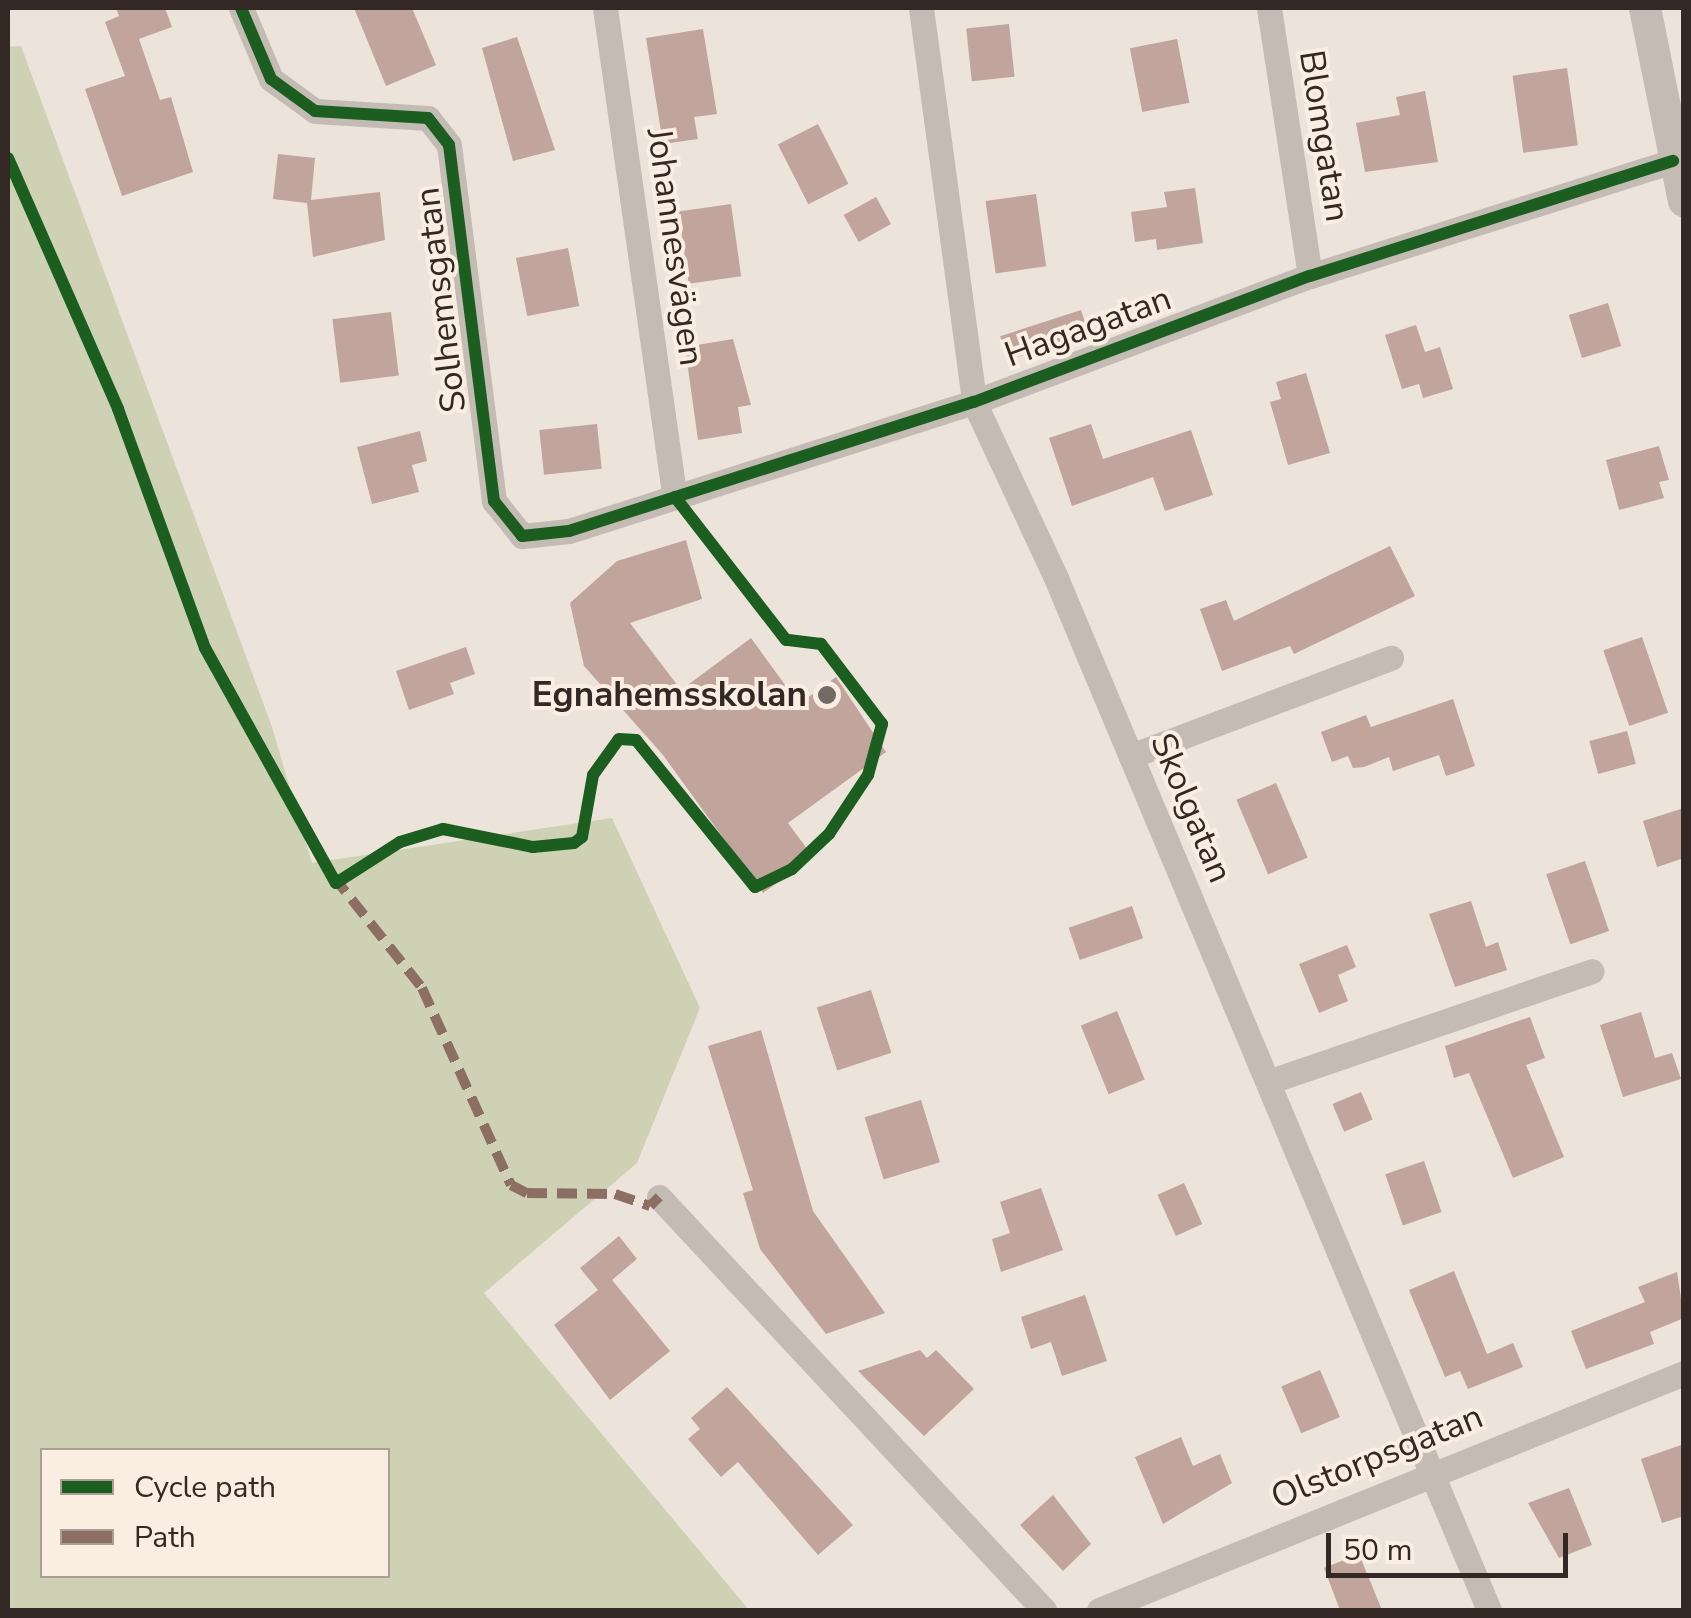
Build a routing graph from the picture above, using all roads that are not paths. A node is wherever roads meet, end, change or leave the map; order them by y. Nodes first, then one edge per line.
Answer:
1 (241, 8) edge
2 (605, 8) edge
3 (921, 8) edge
4 (1269, 8) edge
5 (1645, 8) edge
6 (1673, 162) junction
7 (1684, 201) edge
8 (1310, 276) junction
9 (974, 402) junction
10 (675, 497) junction
11 (522, 536) joint
12 (1391, 658) dead end
13 (1132, 756) junction
14 (1592, 971) dead end
15 (1268, 1082) junction
16 (659, 1197) dead end
17 (1684, 1373) edge
18 (1430, 1470) junction
19 (1486, 1609) edge
20 (1044, 1610) edge
21 (1099, 1610) edge

1 - 11 street, Solhemsgatan
2 - 10 street, Johannesvägen
3 - 9 street, Skolgatan
4 - 8 street, Blomgatan
5 - 6 street
6 - 7 street
6 - 8 street, Hagagatan
8 - 9 street, Hagagatan
9 - 10 street, Hagagatan
9 - 13 street, Skolgatan
10 - 11 street, Hagagatan
12 - 13 street
13 - 15 street, Skolgatan
14 - 15 street
15 - 18 street, Skolgatan
16 - 20 street
17 - 18 street, Olstorpsgatan
18 - 19 street, Skolgatan
18 - 21 street, Olstorpsgatan

